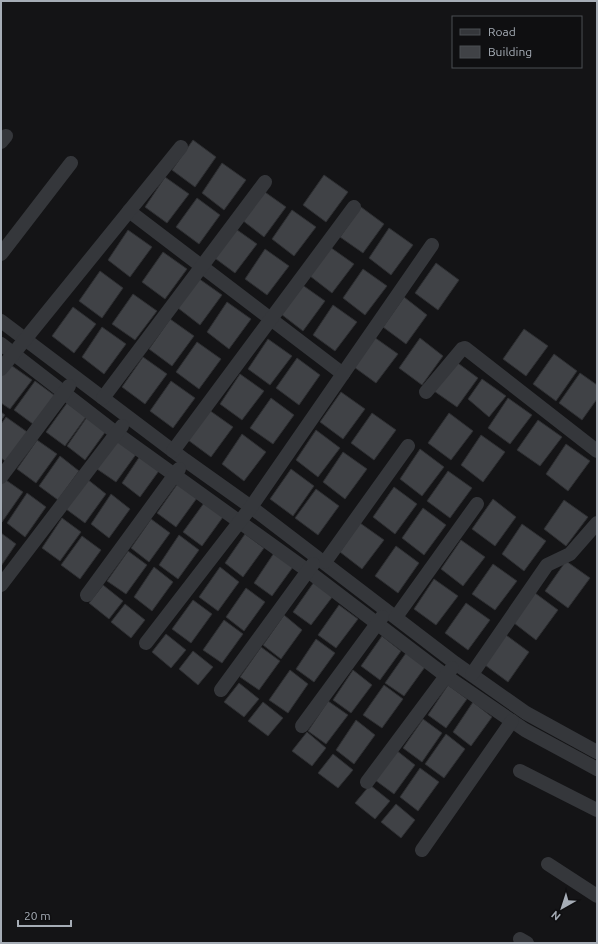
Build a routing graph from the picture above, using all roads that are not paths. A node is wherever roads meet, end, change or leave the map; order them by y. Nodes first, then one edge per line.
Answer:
1 (181, 147) dead end
2 (71, 163) dead end
3 (265, 182) dead end
4 (354, 207) dead end
5 (129, 212) junction
6 (432, 245) dead end
7 (1, 254) edge
8 (202, 266) junction
9 (269, 320) junction
10 (1, 321) edge
11 (25, 339) junction
12 (1, 344) edge
13 (13, 353) junction
14 (1, 369) edge
15 (343, 374) junction
16 (76, 378) junction
17 (426, 392) dead end
18 (64, 393) junction
19 (103, 398) junction
20 (128, 418) junction
21 (116, 433) junction
22 (408, 446) dead end
23 (173, 451) junction
24 (597, 451) edge
25 (184, 460) junction
26 (175, 475) junction
27 (1, 477) edge
28 (477, 504) dead end
29 (251, 507) junction
30 (239, 522) junction
31 (597, 523) edge
32 (321, 560) junction
33 (308, 571) junction
34 (1, 585) edge
35 (87, 596) dead end
36 (392, 614) junction
37 (376, 623) junction
38 (146, 643) dead end
39 (455, 662) junction
40 (472, 674) junction
41 (446, 676) junction
42 (221, 690) dead end
43 (512, 721) junction
44 (302, 726) dead end
45 (597, 752) edge
46 (597, 769) edge
47 (520, 771) dead end
48 (367, 782) dead end
49 (597, 810) edge
50 (422, 850) dead end
51 (548, 864) dead end
52 (597, 896) edge

1 - 5 street
2 - 7 street
3 - 8 street
4 - 9 street
5 - 8 street
5 - 11 street
6 - 15 street
8 - 9 street
8 - 19 street
9 - 15 street
9 - 23 street
10 - 11 street
11 - 13 street
11 - 16 street
12 - 13 street
13 - 14 street
13 - 18 street
15 - 29 street
16 - 18 street
16 - 19 street
17 - 24 street
18 - 21 street
18 - 27 street
19 - 20 street
20 - 21 street
20 - 23 street
21 - 26 street
21 - 34 street
22 - 32 street
23 - 25 street
25 - 26 street
25 - 29 street
26 - 30 street
26 - 35 street
28 - 36 street
29 - 30 street
29 - 32 street
30 - 33 street
30 - 38 street
31 - 40 street
32 - 33 street
32 - 36 street
33 - 37 street
33 - 42 street
36 - 37 street
36 - 39 street
37 - 41 street
37 - 44 street
39 - 40 street
39 - 41 street
40 - 45 street
41 - 43 street
41 - 48 street
43 - 46 street
43 - 50 street
47 - 49 street
51 - 52 street

